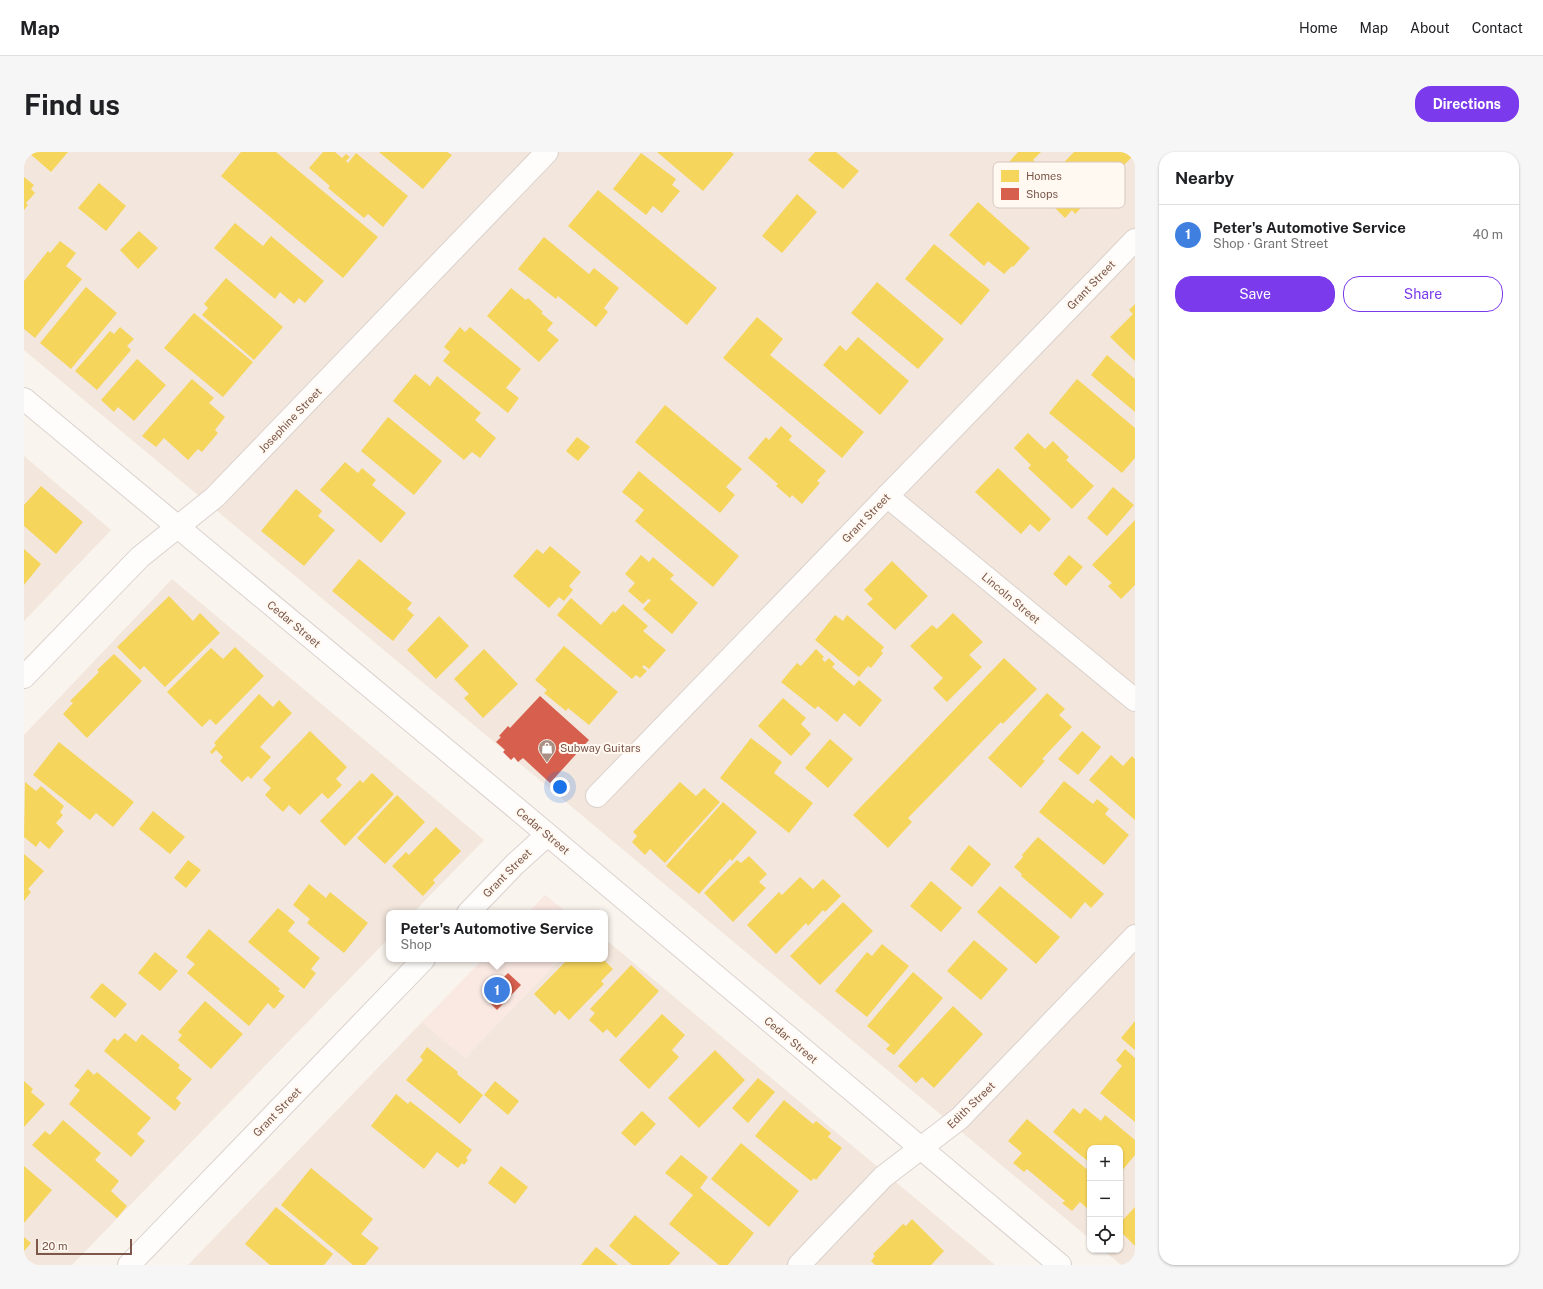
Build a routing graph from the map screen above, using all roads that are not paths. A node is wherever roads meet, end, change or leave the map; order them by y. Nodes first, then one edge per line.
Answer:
1 (548, 152) edge
2 (1135, 240) edge
3 (24, 399) edge
4 (887, 496) junction
5 (177, 527) junction
6 (24, 677) edge
7 (1135, 700) edge
8 (597, 796) dead end
9 (547, 835) junction
10 (471, 910) edge
11 (1135, 936) edge
12 (421, 962) edge
13 (920, 1148) junction
14 (129, 1265) edge
15 (799, 1265) edge
16 (1060, 1265) edge

1 - 5 street, Josephine Street
2 - 4 street, Grant Street
3 - 5 street, Cedar Street
4 - 7 street, Lincoln Street
4 - 8 street, Grant Street
5 - 6 street, Josephine Street
5 - 9 street, Cedar Street
9 - 10 street, Grant Street
9 - 13 street, Cedar Street
11 - 13 street, Edith Street
12 - 14 street, Grant Street
13 - 15 street, Edith Street
13 - 16 street, Cedar Street

